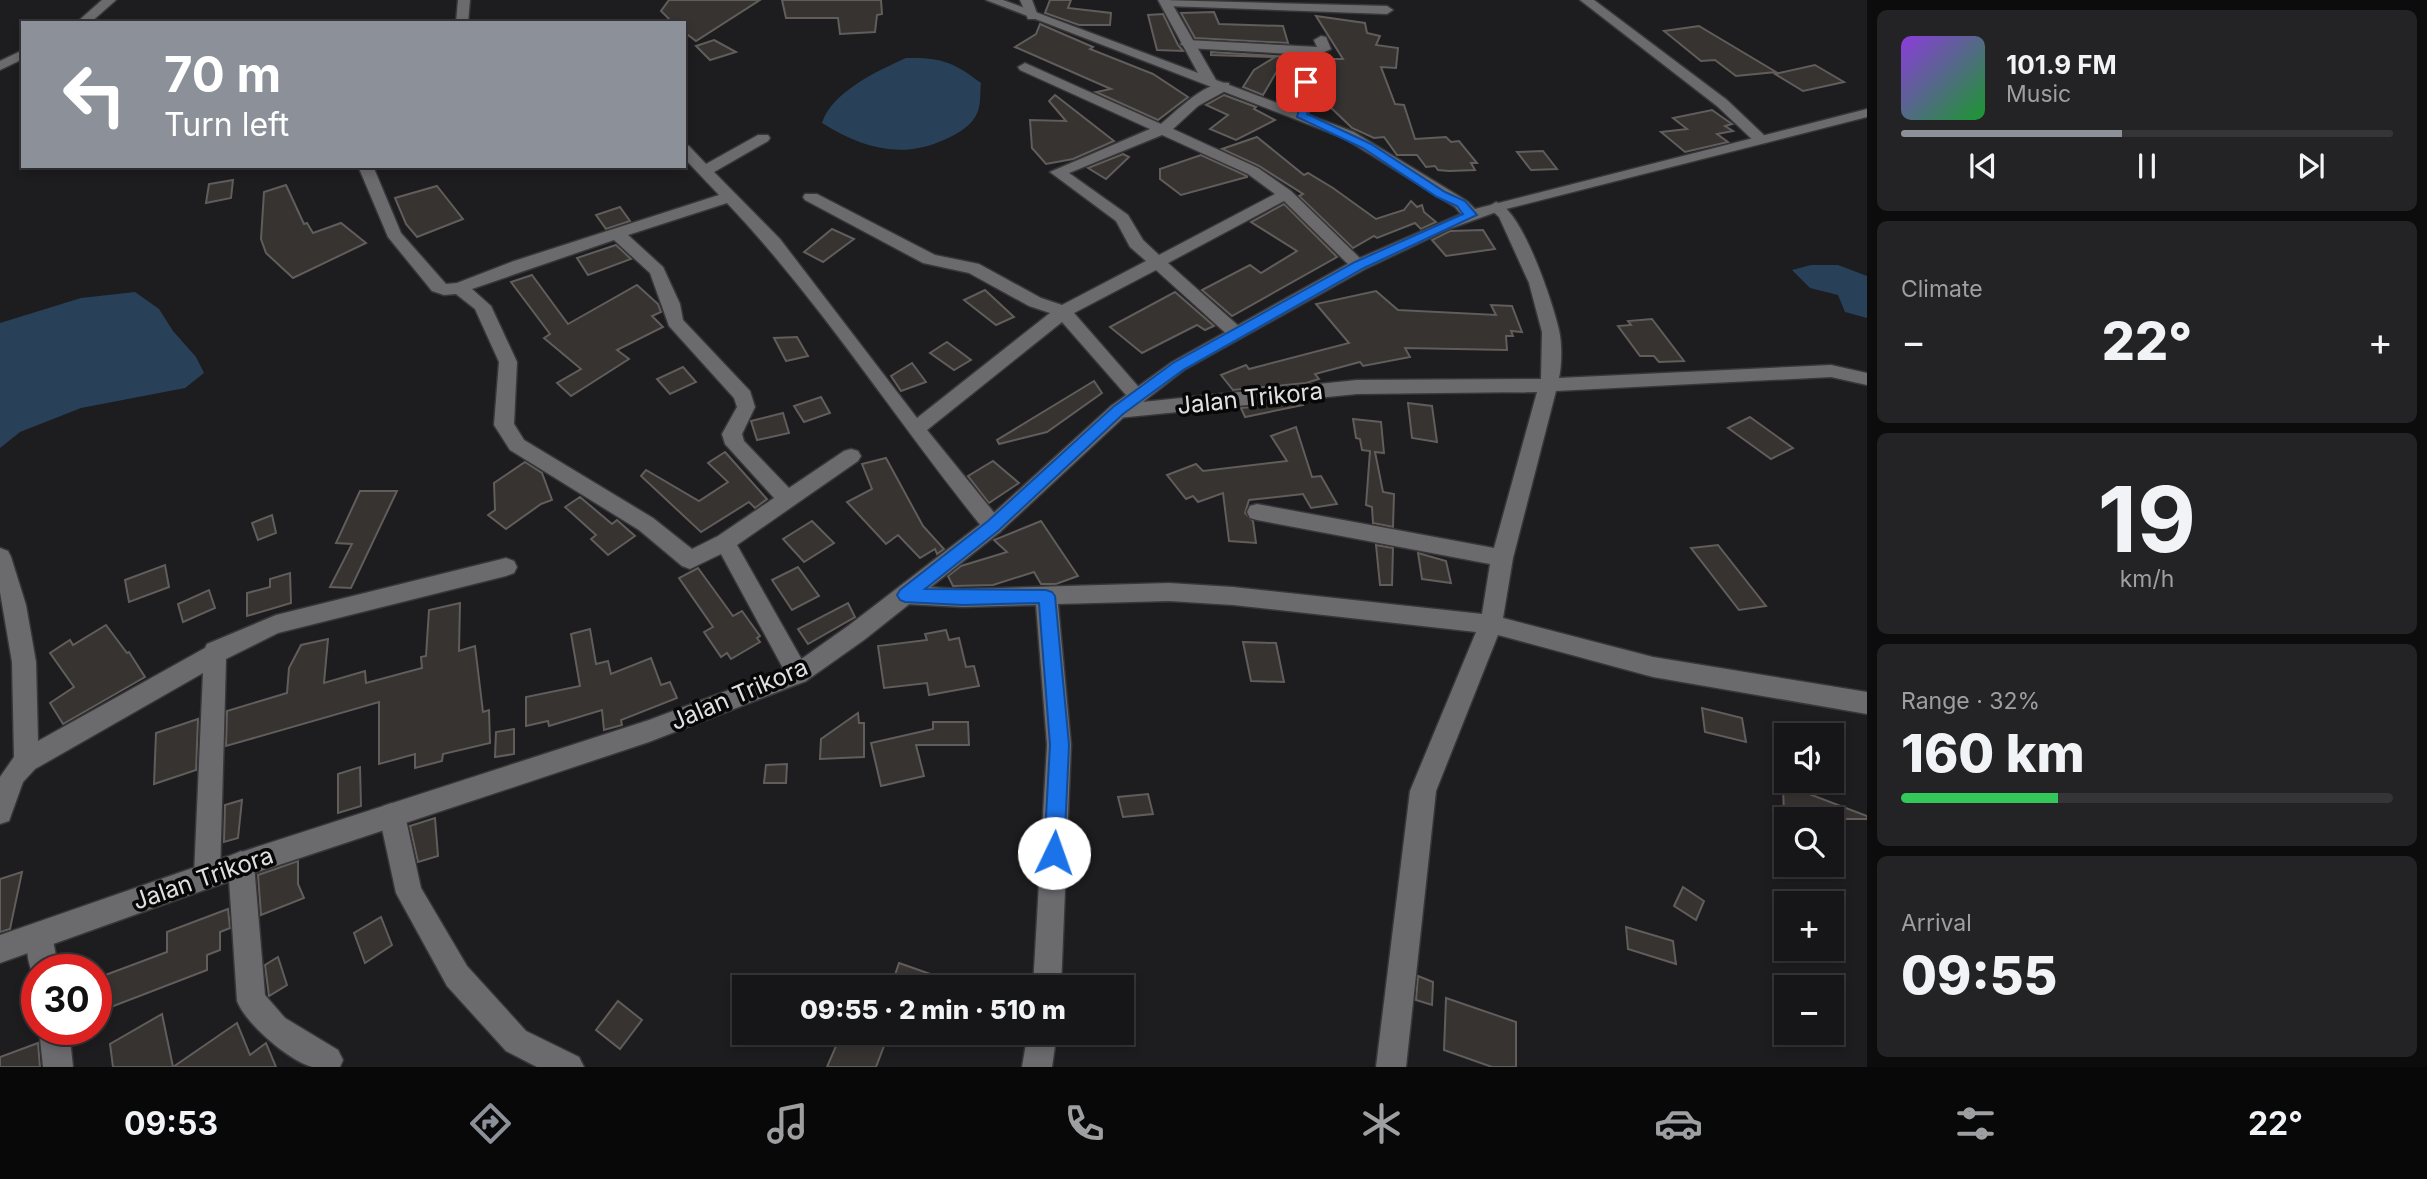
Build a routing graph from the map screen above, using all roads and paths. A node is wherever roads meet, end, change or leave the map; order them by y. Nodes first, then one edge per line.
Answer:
1 (110, 0) edge
2 (464, 0) edge
3 (992, 0) edge
4 (1026, 0) edge
5 (1586, 0) edge
6 (1165, 1) edge
7 (1387, 10) dead end
8 (1032, 16) junction
9 (84, 21) edge
10 (462, 21) edge
11 (1321, 40) dead end
12 (1187, 44) junction
13 (1297, 50) junction
14 (21, 55) edge
15 (0, 66) edge
16 (1025, 67) dead end
17 (1209, 80) junction
18 (1224, 86) junction
19 (1867, 113) edge
20 (1301, 115) junction
21 (1164, 129) junction
22 (762, 138) dead end
23 (1761, 140) junction
24 (686, 151) edge
25 (366, 168) edge
26 (706, 170) junction
27 (1286, 194) junction
28 (731, 196) junction
29 (811, 197) dead end
30 (1496, 207) junction
31 (1471, 215) junction
32 (618, 235) junction
33 (1158, 261) junction
34 (1359, 265) junction
35 (460, 288) junction
36 (1063, 312) junction
37 (1236, 333) junction
38 (1867, 379) edge
39 (1548, 386) junction
40 (1127, 404) junction
41 (916, 429) junction
42 (851, 456) dead end
43 (788, 499) junction
44 (1257, 512) dead end
45 (993, 526) junction
46 (724, 542) junction
47 (0, 557) edge
48 (1502, 558) junction
49 (506, 567) dead end
50 (905, 595) junction
51 (1046, 596) junction
52 (1491, 624) junction
53 (215, 652) junction
54 (798, 674) junction
55 (1867, 703) edge
56 (26, 761) junction
57 (0, 812) edge
58 (392, 815) junction
59 (241, 864) junction
60 (206, 876) junction
61 (40, 936) junction
62 (0, 948) edge
63 (43, 954) edge
64 (1048, 975) edge
65 (56, 1045) edge
66 (1041, 1045) edge
67 (328, 1060) dead end
68 (58, 1067) edge
69 (569, 1067) edge
70 (1037, 1067) edge
71 (1391, 1067) edge

1 - 9 street
2 - 10 street
3 - 8 street
4 - 8 street
5 - 23 street
6 - 7 street
6 - 12 street
8 - 17 street
11 - 13 street
12 - 13 street
12 - 17 street
13 - 20 street
14 - 15 street
16 - 21 street
17 - 18 street
18 - 20 street
18 - 21 street
19 - 23 street
20 - 31 street
21 - 27 street
21 - 33 street
22 - 26 street
23 - 30 street
24 - 26 street
25 - 35 street
26 - 28 street
27 - 33 street
27 - 34 street
28 - 32 street
28 - 41 street
29 - 36 street
30 - 31 street
30 - 39 street
31 - 34 street
32 - 35 street
32 - 43 street
33 - 36 street
33 - 37 street
34 - 37 street
35 - 46 street
36 - 40 street
36 - 41 street
37 - 40 street
38 - 39 street, Jalan Trikora
39 - 40 street, Jalan Trikora
39 - 48 street
40 - 45 street, Jalan Trikora
41 - 45 street
42 - 43 street
43 - 46 street
44 - 48 street
45 - 50 street, Jalan Trikora
46 - 54 street
47 - 56 street
48 - 52 street
49 - 53 street
50 - 51 street
50 - 54 street, Jalan Trikora
51 - 52 street
51 - 64 street
52 - 55 street
52 - 71 street
53 - 56 street
53 - 60 street
54 - 58 street, Jalan Trikora
56 - 57 street
58 - 59 street, Jalan Trikora
58 - 69 street
59 - 60 street, Jalan Trikora
59 - 67 street
60 - 61 street, Jalan Trikora
61 - 62 street, Jalan Trikora
61 - 63 street
65 - 68 street
66 - 70 street

